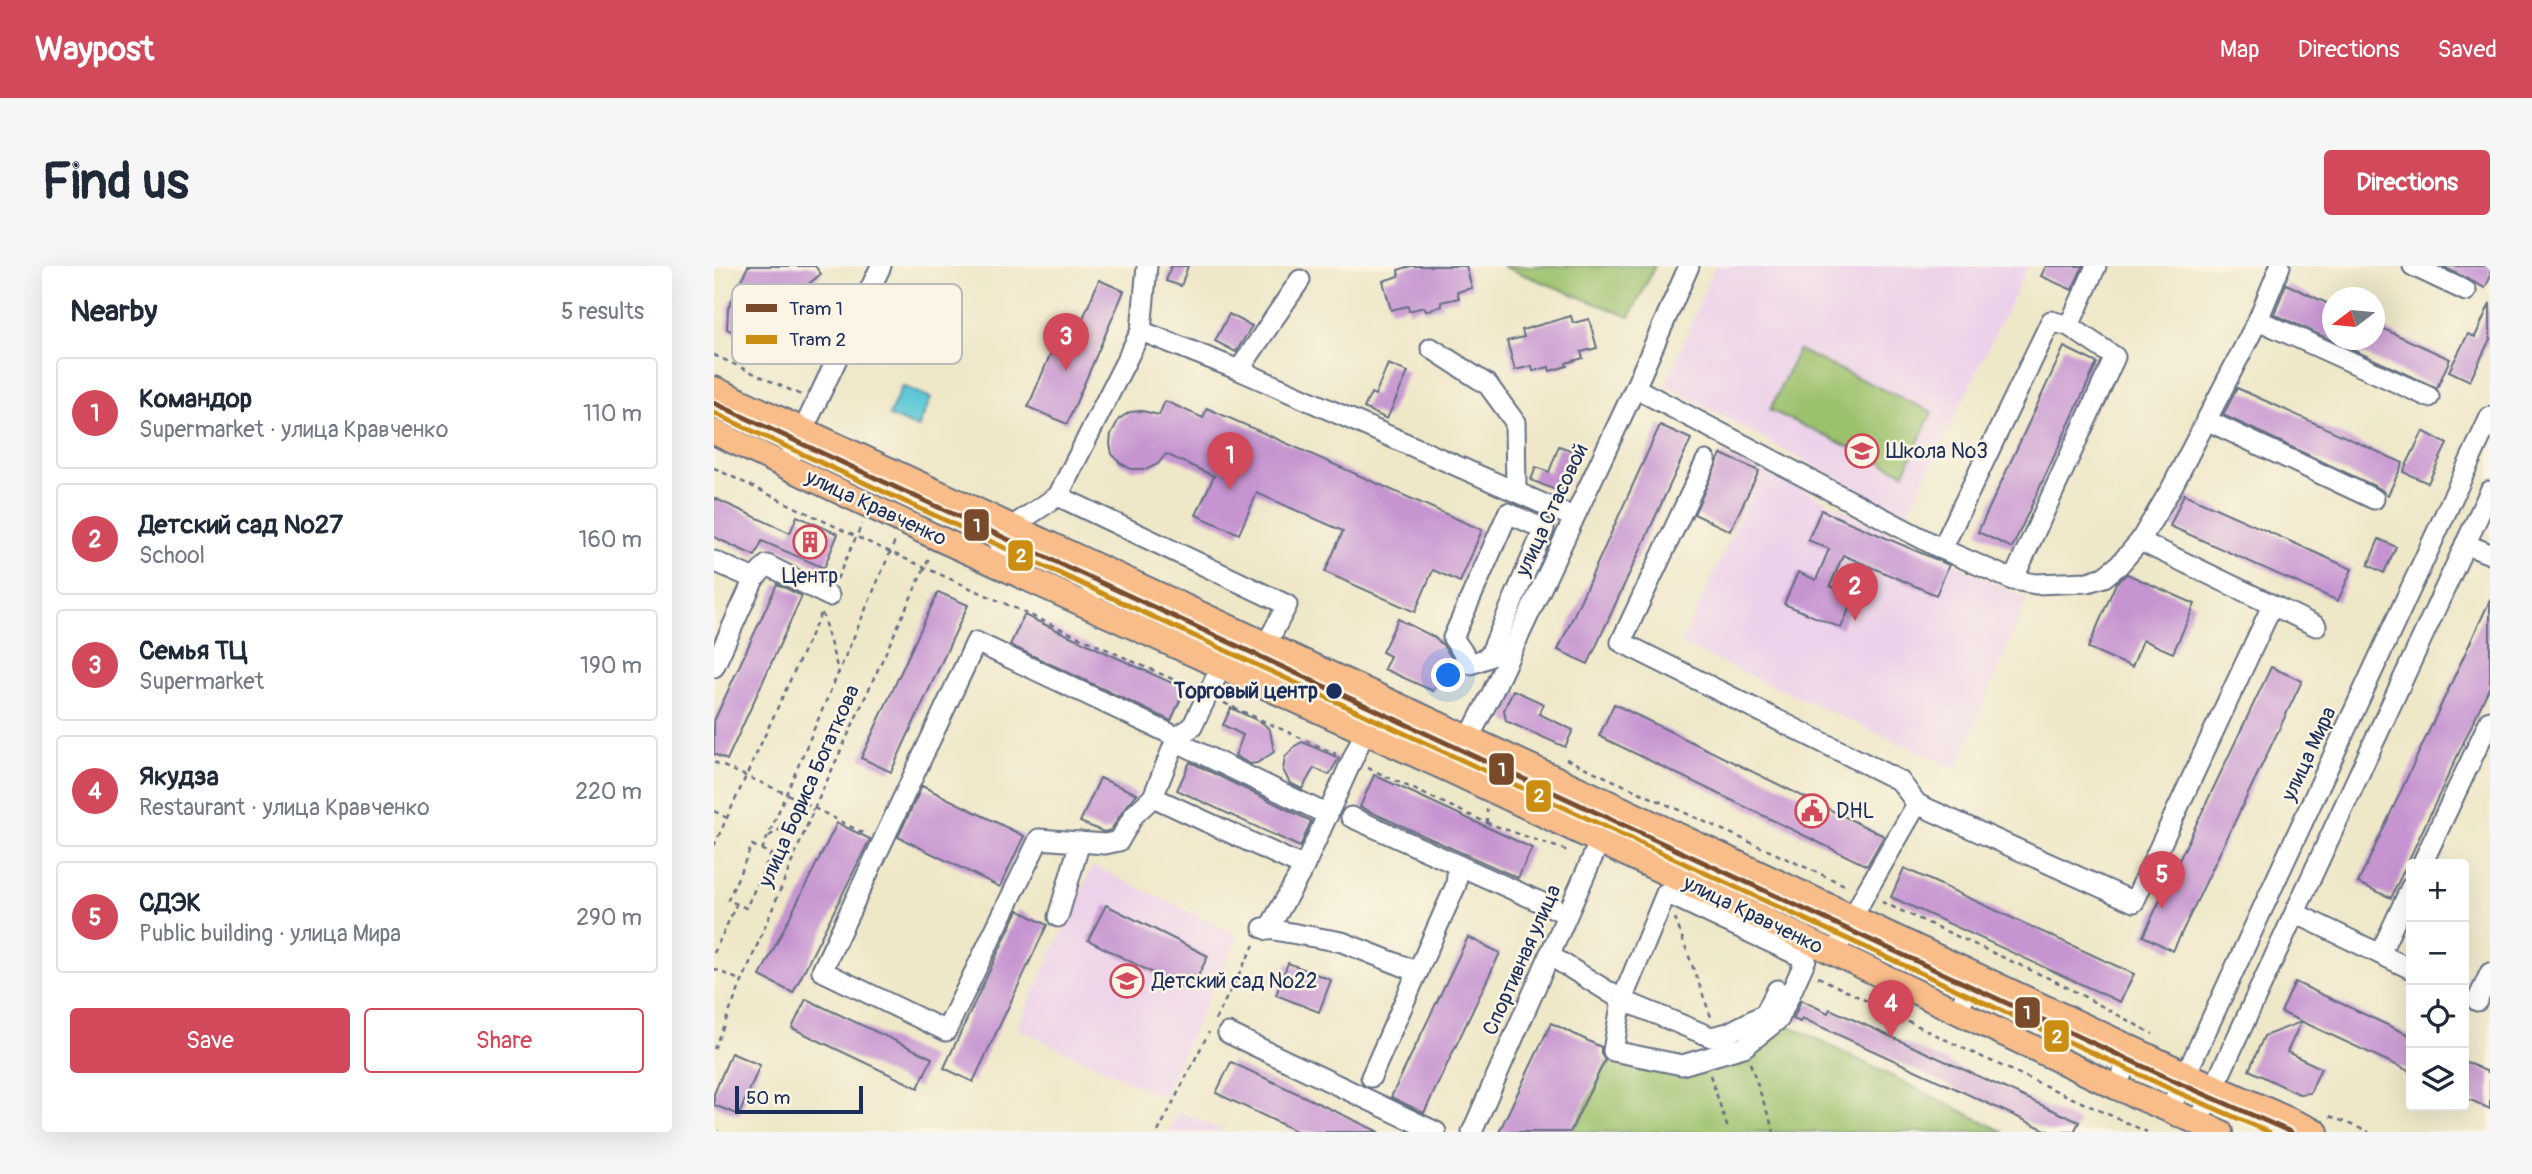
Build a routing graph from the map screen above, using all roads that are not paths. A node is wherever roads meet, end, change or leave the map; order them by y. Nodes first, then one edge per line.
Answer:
1 (881, 266) edge
2 (1147, 266) edge
3 (1689, 266) edge
4 (2096, 266) edge
5 (2280, 266) edge
6 (2413, 266) edge
7 (1300, 280) dead end
8 (872, 284) edge
9 (2466, 291) dead end
10 (2258, 320) junction
11 (2068, 326) junction
12 (1141, 331) junction
13 (1432, 348) dead end
14 (834, 364) edge
15 (1239, 370) junction
16 (1634, 388) junction
17 (714, 389) edge
18 (2429, 397) dead end
19 (2490, 417) edge
20 (2206, 420) junction
21 (802, 430) junction
22 (714, 432) edge
23 (1706, 461) dead end
24 (786, 466) junction
25 (1516, 491) junction
26 (2490, 491) edge
27 (1058, 496) junction
28 (2374, 499) dead end
29 (1573, 517) junction
30 (1011, 527) junction
31 (2140, 541) junction
32 (2465, 544) junction
33 (1942, 549) junction
34 (2490, 554) edge
35 (714, 561) edge
36 (994, 563) junction
37 (1103, 569) junction
38 (754, 579) junction
39 (2013, 580) junction
40 (826, 604) road end
41 (1087, 604) junction
42 (2272, 606) junction
43 (2316, 626) dead end
44 (1238, 632) junction
45 (1266, 645) junction
46 (1489, 657) joint
47 (1222, 666) junction
48 (714, 667) edge
49 (1380, 698) junction
50 (2490, 720) edge
51 (1364, 731) junction
52 (1176, 739) junction
53 (1469, 739) junction
54 (1452, 772) junction
55 (1153, 797) junction
56 (1917, 804) junction
57 (1615, 807) junction
58 (1328, 815) junction
59 (1351, 817) dead end
60 (1080, 842) junction
61 (1595, 850) junction
62 (1709, 851) junction
63 (2424, 859) edge
64 (1458, 865) junction
65 (1304, 867) junction
66 (1694, 887) junction
67 (2406, 898) edge
68 (2295, 913) junction
69 (1567, 914) junction
70 (1058, 917) dead end
71 (1852, 918) junction
72 (1549, 954) junction
73 (1834, 954) junction
74 (2380, 954) junction
75 (2406, 967) edge
76 (1418, 972) junction
77 (2490, 973) edge
78 (1973, 975) junction
79 (1777, 990) dead end
80 (1622, 1000) junction
81 (2477, 1001) edge
82 (1958, 1012) junction
83 (1228, 1033) dead end
84 (2133, 1049) junction
85 (2186, 1074) junction
86 (1371, 1077) dead end
87 (2215, 1086) junction
88 (2116, 1087) junction
89 (2169, 1111) junction
90 (2318, 1122) edge
91 (2280, 1125) edge
92 (2209, 1127) edge
93 (1436, 1132) edge
94 (1472, 1132) edge

1 - 8 street
2 - 12 street
3 - 16 street, улица Стасовой
4 - 11 street
5 - 10 street
6 - 9 street
7 - 15 street
10 - 18 street
10 - 20 street
11 - 33 street
11 - 39 street
12 - 15 street
12 - 27 street
13 - 25 street
14 - 21 street
15 - 25 street
16 - 29 street, улица Стасовой
16 - 33 street
17 - 21 main road, улица Кравченко
19 - 85 street, улица Мира
20 - 28 street
20 - 31 street
21 - 24 street
21 - 30 main road, улица Кравченко
22 - 24 main road, улица Кравченко
23 - 56 street
24 - 36 main road, улица Кравченко
25 - 29 street
26 - 32 street
27 - 30 street
27 - 45 street
29 - 53 street, улица Стасовой
30 - 36 street
30 - 37 main road, улица Кравченко
31 - 39 street
31 - 42 street
32 - 34 street
32 - 68 street
33 - 39 street
35 - 38 street
36 - 41 main road, улица Кравченко
37 - 41 street
37 - 44 main road, улица Кравченко
38 - 40 street
38 - 48 street
41 - 47 main road, улица Кравченко
42 - 43 street
42 - 56 street
44 - 45 main road, улица Кравченко
44 - 47 street
45 - 49 main road, улица Кравченко
46 - 46 street
47 - 51 main road, улица Кравченко
47 - 52 street
49 - 51 street
49 - 53 main road, улица Кравченко
50 - 63 street
51 - 54 main road, улица Кравченко
51 - 58 street
52 - 55 street
52 - 58 street
52 - 60 street
53 - 54 street, улица Стасовой
53 - 57 main road, улица Кравченко
54 - 61 main road, улица Кравченко
55 - 60 street
55 - 65 street
56 - 71 street
57 - 61 street, Спортивная улица
57 - 62 main road, улица Кравченко
58 - 65 street
59 - 64 street
60 - 70 street
61 - 66 main road, улица Кравченко
61 - 69 street, Спортивная улица
62 - 66 street
62 - 71 main road, улица Кравченко
64 - 69 street
64 - 76 street
65 - 76 street
66 - 73 main road, улица Кравченко
67 - 74 street
68 - 74 street
68 - 87 street
69 - 72 street, Спортивная улица
71 - 73 street
71 - 78 main road, улица Кравченко
72 - 80 street
72 - 94 street, Спортивная улица
73 - 82 main road, улица Кравченко
74 - 75 street
76 - 86 street
77 - 81 street
78 - 82 street
78 - 84 main road, улица Кравченко
79 - 80 street
80 - 80 street
82 - 88 main road, улица Кравченко
83 - 93 street
84 - 85 main road, улица Кравченко
84 - 88 street
85 - 87 main road, улица Кравченко
85 - 89 street, улица Мира
87 - 91 main road, улица Кравченко
87 - 92 street
88 - 89 main road, улица Кравченко
89 - 92 main road, улица Кравченко
90 - 91 main road, улица Кравченко

